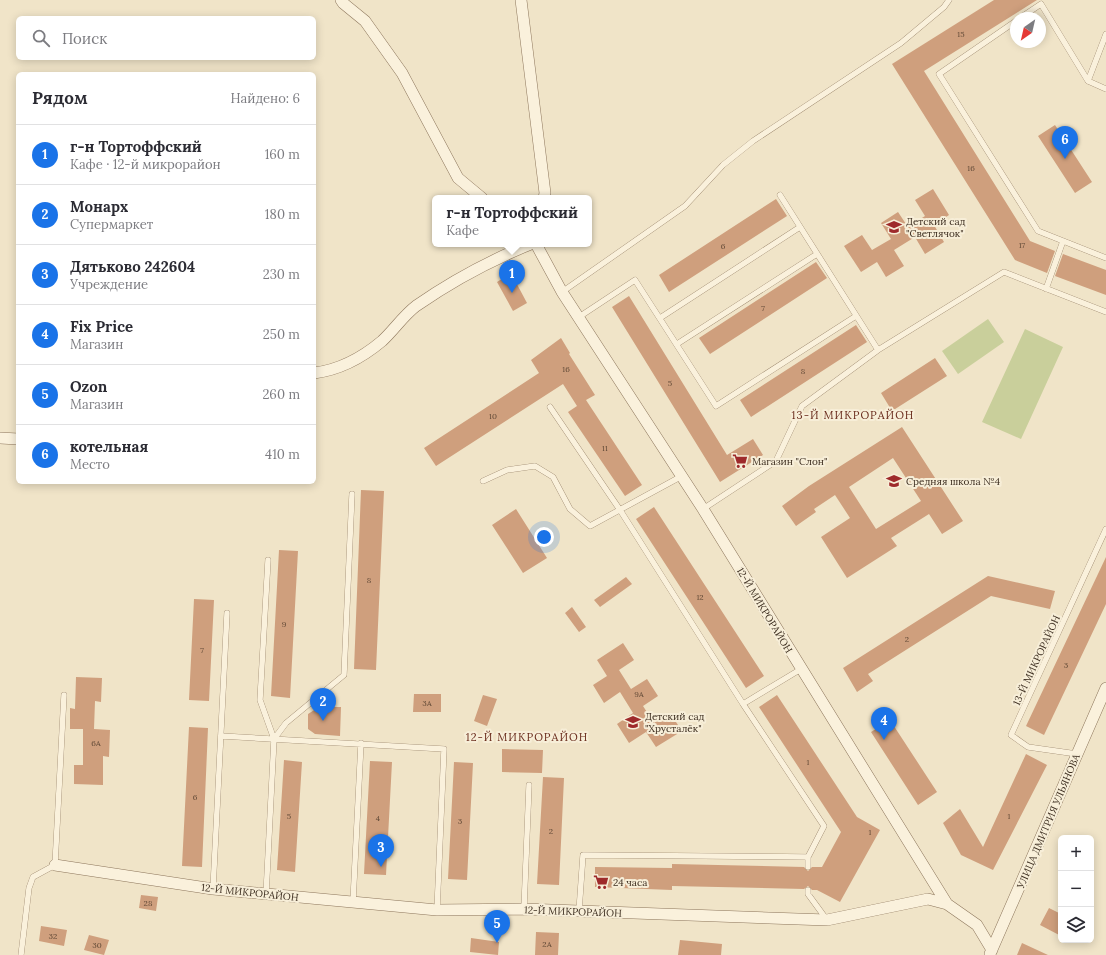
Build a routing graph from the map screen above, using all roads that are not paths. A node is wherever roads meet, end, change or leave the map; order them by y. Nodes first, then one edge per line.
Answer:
1 (341, 0) edge
2 (521, 0) edge
3 (950, 0) edge
4 (1029, 12) edge
5 (1046, 12) edge
6 (1046, 12) edge
7 (1010, 25) edge
8 (1106, 34) edge
9 (1088, 81) junction
10 (1106, 89) edge
11 (478, 195) edge
12 (545, 195) edge
13 (780, 195) dead end
14 (800, 227) junction
15 (1063, 241) junction
16 (524, 247) edge
17 (538, 247) edge
18 (817, 254) junction
19 (1106, 258) edge
20 (1046, 289) junction
21 (562, 292) junction
22 (1106, 312) edge
23 (856, 316) junction
24 (579, 317) junction
25 (660, 318) junction
26 (677, 344) junction
27 (878, 350) junction
28 (316, 373) edge
29 (550, 406) dead end
30 (0, 438) edge
31 (16, 439) edge
32 (682, 476) junction
33 (483, 481) dead end
34 (352, 494) dead end
35 (703, 509) junction
36 (620, 510) junction
37 (1106, 531) edge
38 (268, 560) dead end
39 (227, 613) dead end
40 (801, 669) junction
41 (1106, 688) edge
42 (64, 695) dead end
43 (743, 704) junction
44 (221, 736) junction
45 (274, 739) junction
46 (361, 743) junction
47 (1077, 754) junction
48 (529, 785) dead end
49 (808, 857) junction
50 (55, 865) junction
51 (808, 867) dead end
52 (213, 889) junction
53 (808, 890) dead end
54 (266, 894) junction
55 (353, 902) junction
56 (947, 904) junction
57 (524, 909) junction
58 (437, 910) junction
59 (579, 911) junction
60 (827, 920) junction
61 (991, 953) edge
62 (21, 955) edge

1 - 11 street
2 - 12 street
3 - 21 lane
4 - 5 lane
6 - 9 lane
7 - 15 lane
8 - 9 lane
9 - 10 lane
13 - 14 lane
14 - 18 lane
14 - 25 lane
15 - 19 lane
15 - 20 lane
16 - 28 street
17 - 21 street, 12-Й МИКРОРАЙОН
18 - 23 lane
18 - 26 lane
20 - 22 lane
20 - 27 lane
21 - 24 street, 12-Й МИКРОРАЙОН
23 - 26 lane
23 - 27 lane
24 - 25 lane
24 - 32 street, 12-Й МИКРОРАЙОН
25 - 26 lane
27 - 35 lane
29 - 36 lane
30 - 31 street
32 - 35 street, 12-Й МИКРОРАЙОН
32 - 36 lane
33 - 36 lane
34 - 45 lane
35 - 40 street, 12-Й МИКРОРАЙОН
36 - 43 lane
37 - 47 lane, 13-Й МИКРОРАЙОН
38 - 45 lane
39 - 44 lane
40 - 43 lane
40 - 56 street, 12-Й МИКРОРАЙОН
41 - 47 street, УЛИЦА ДМИТРИЯ УЛЬЯНОВА
42 - 50 lane
43 - 49 lane
44 - 45 lane
44 - 52 lane
45 - 46 lane
45 - 54 lane
46 - 55 lane
46 - 58 lane
47 - 61 street, УЛИЦА ДМИТРИЯ УЛЬЯНОВА
48 - 57 lane
49 - 51 lane
49 - 59 lane
50 - 52 street, 12-Й МИКРОРАЙОН
50 - 62 lane
52 - 54 street, 12-Й МИКРОРАЙОН
53 - 60 lane
54 - 55 street, 12-Й МИКРОРАЙОН
55 - 58 street, 12-Й МИКРОРАЙОН
56 - 60 street, 12-Й МИКРОРАЙОН
56 - 61 street, 12-Й МИКРОРАЙОН
57 - 58 street, 12-Й МИКРОРАЙОН
57 - 59 street, 12-Й МИКРОРАЙОН
59 - 60 street, 12-Й МИКРОРАЙОН

